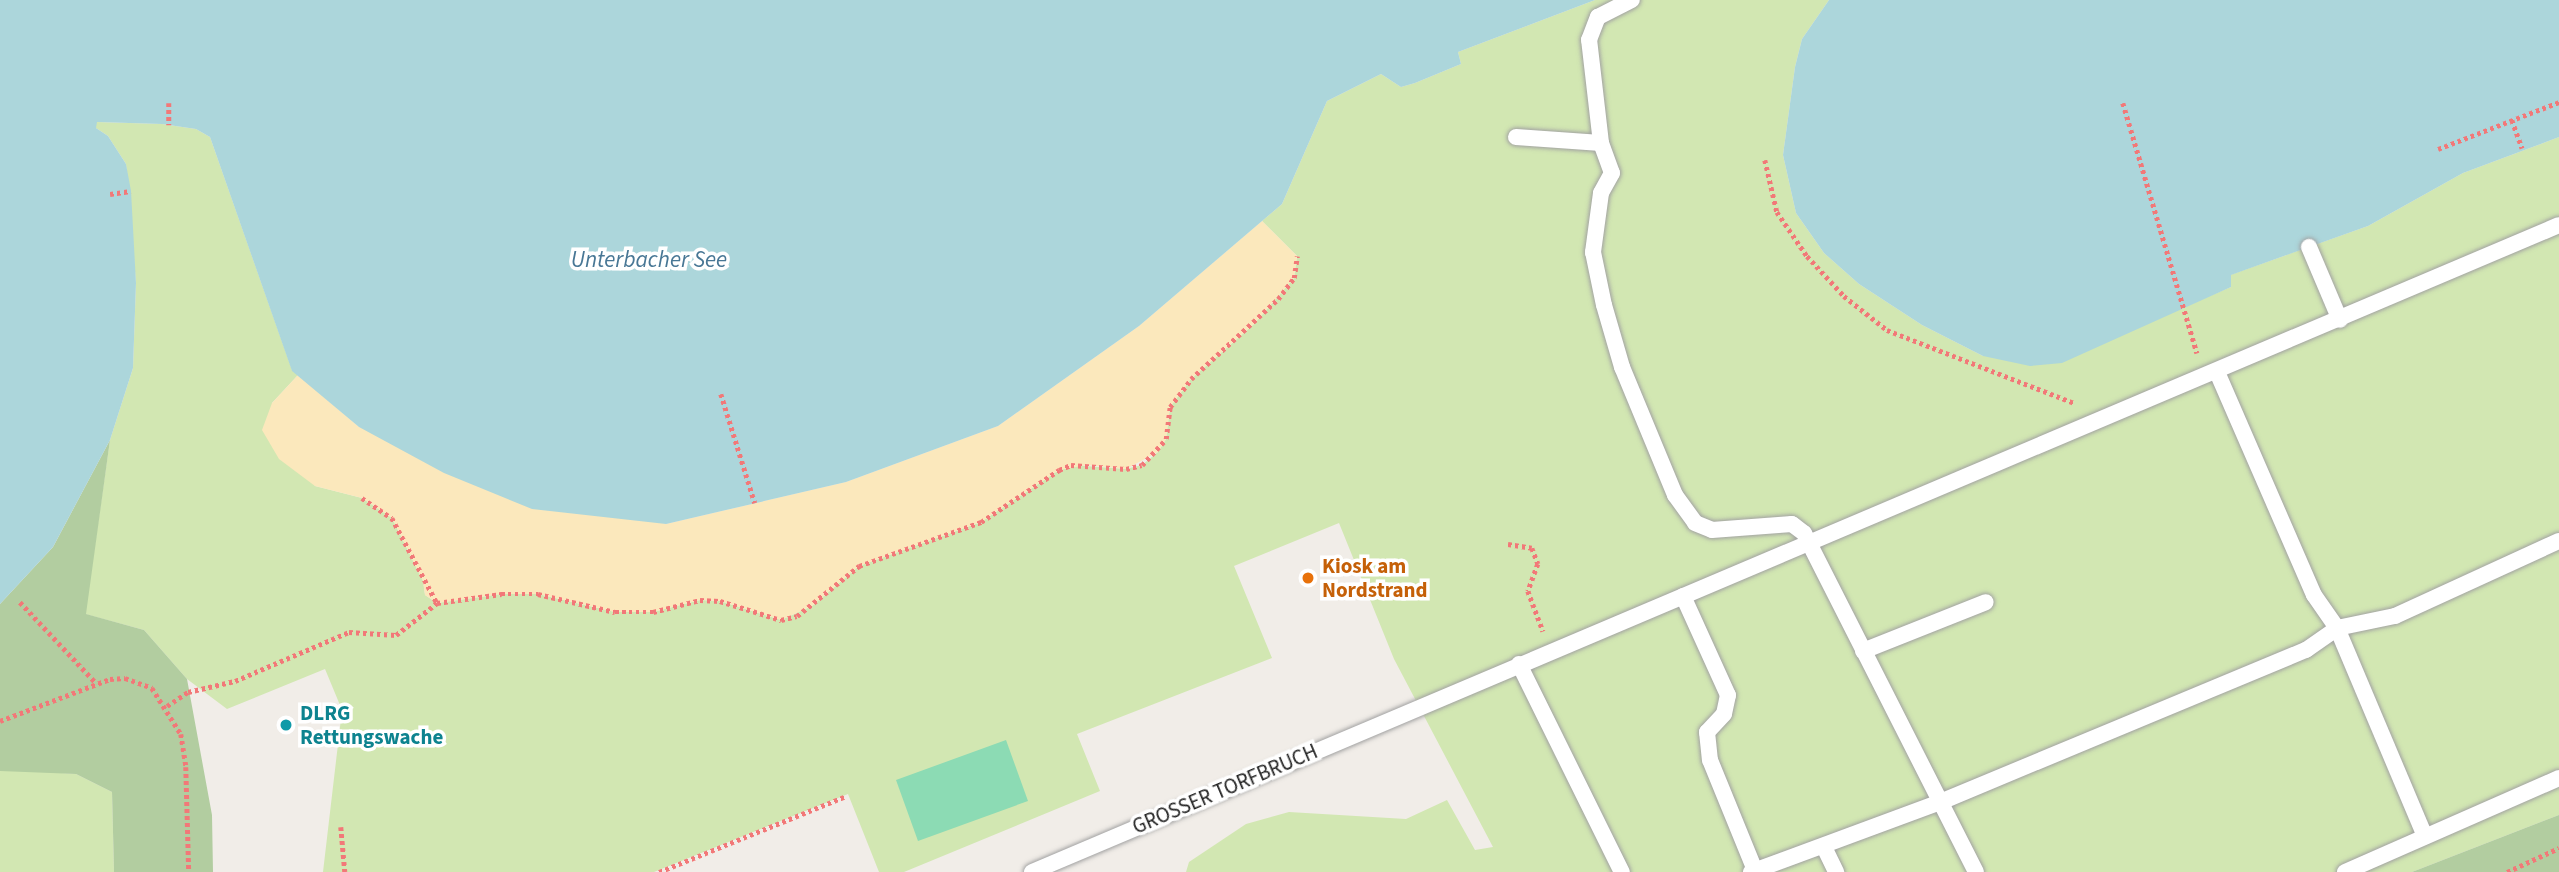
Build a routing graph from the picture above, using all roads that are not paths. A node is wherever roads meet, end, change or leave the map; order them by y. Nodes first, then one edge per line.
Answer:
1 (1632, 0) edge
2 (1516, 137) dead end
3 (1601, 143) junction
4 (2559, 225) edge
5 (2309, 247) dead end
6 (2340, 320) junction
7 (2211, 375) junction
8 (2559, 541) edge
9 (1810, 544) junction
10 (1683, 596) junction
11 (1986, 602) dead end
12 (2337, 628) junction
13 (1863, 651) junction
14 (1519, 664) junction
15 (2559, 779) edge
16 (1938, 803) junction
17 (2425, 836) junction
18 (1824, 847) junction
19 (1759, 871) edge
20 (1032, 872) edge
21 (1622, 872) edge
22 (1836, 872) edge
23 (1976, 872) edge
24 (2345, 872) edge

1 - 3 lane
2 - 3 lane
3 - 9 lane
4 - 6 lane, GROSSER TORFBRUCH
5 - 6 lane
6 - 7 lane, GROSSER TORFBRUCH
7 - 9 lane, GROSSER TORFBRUCH
7 - 12 lane
8 - 12 lane
9 - 10 lane, GROSSER TORFBRUCH
9 - 13 lane
10 - 14 lane, GROSSER TORFBRUCH
10 - 19 lane
11 - 13 lane
12 - 16 lane
12 - 17 lane
13 - 16 lane
14 - 20 lane, GROSSER TORFBRUCH
14 - 21 lane
15 - 17 lane
16 - 18 lane
16 - 23 lane
17 - 24 lane
18 - 19 lane
18 - 22 lane

